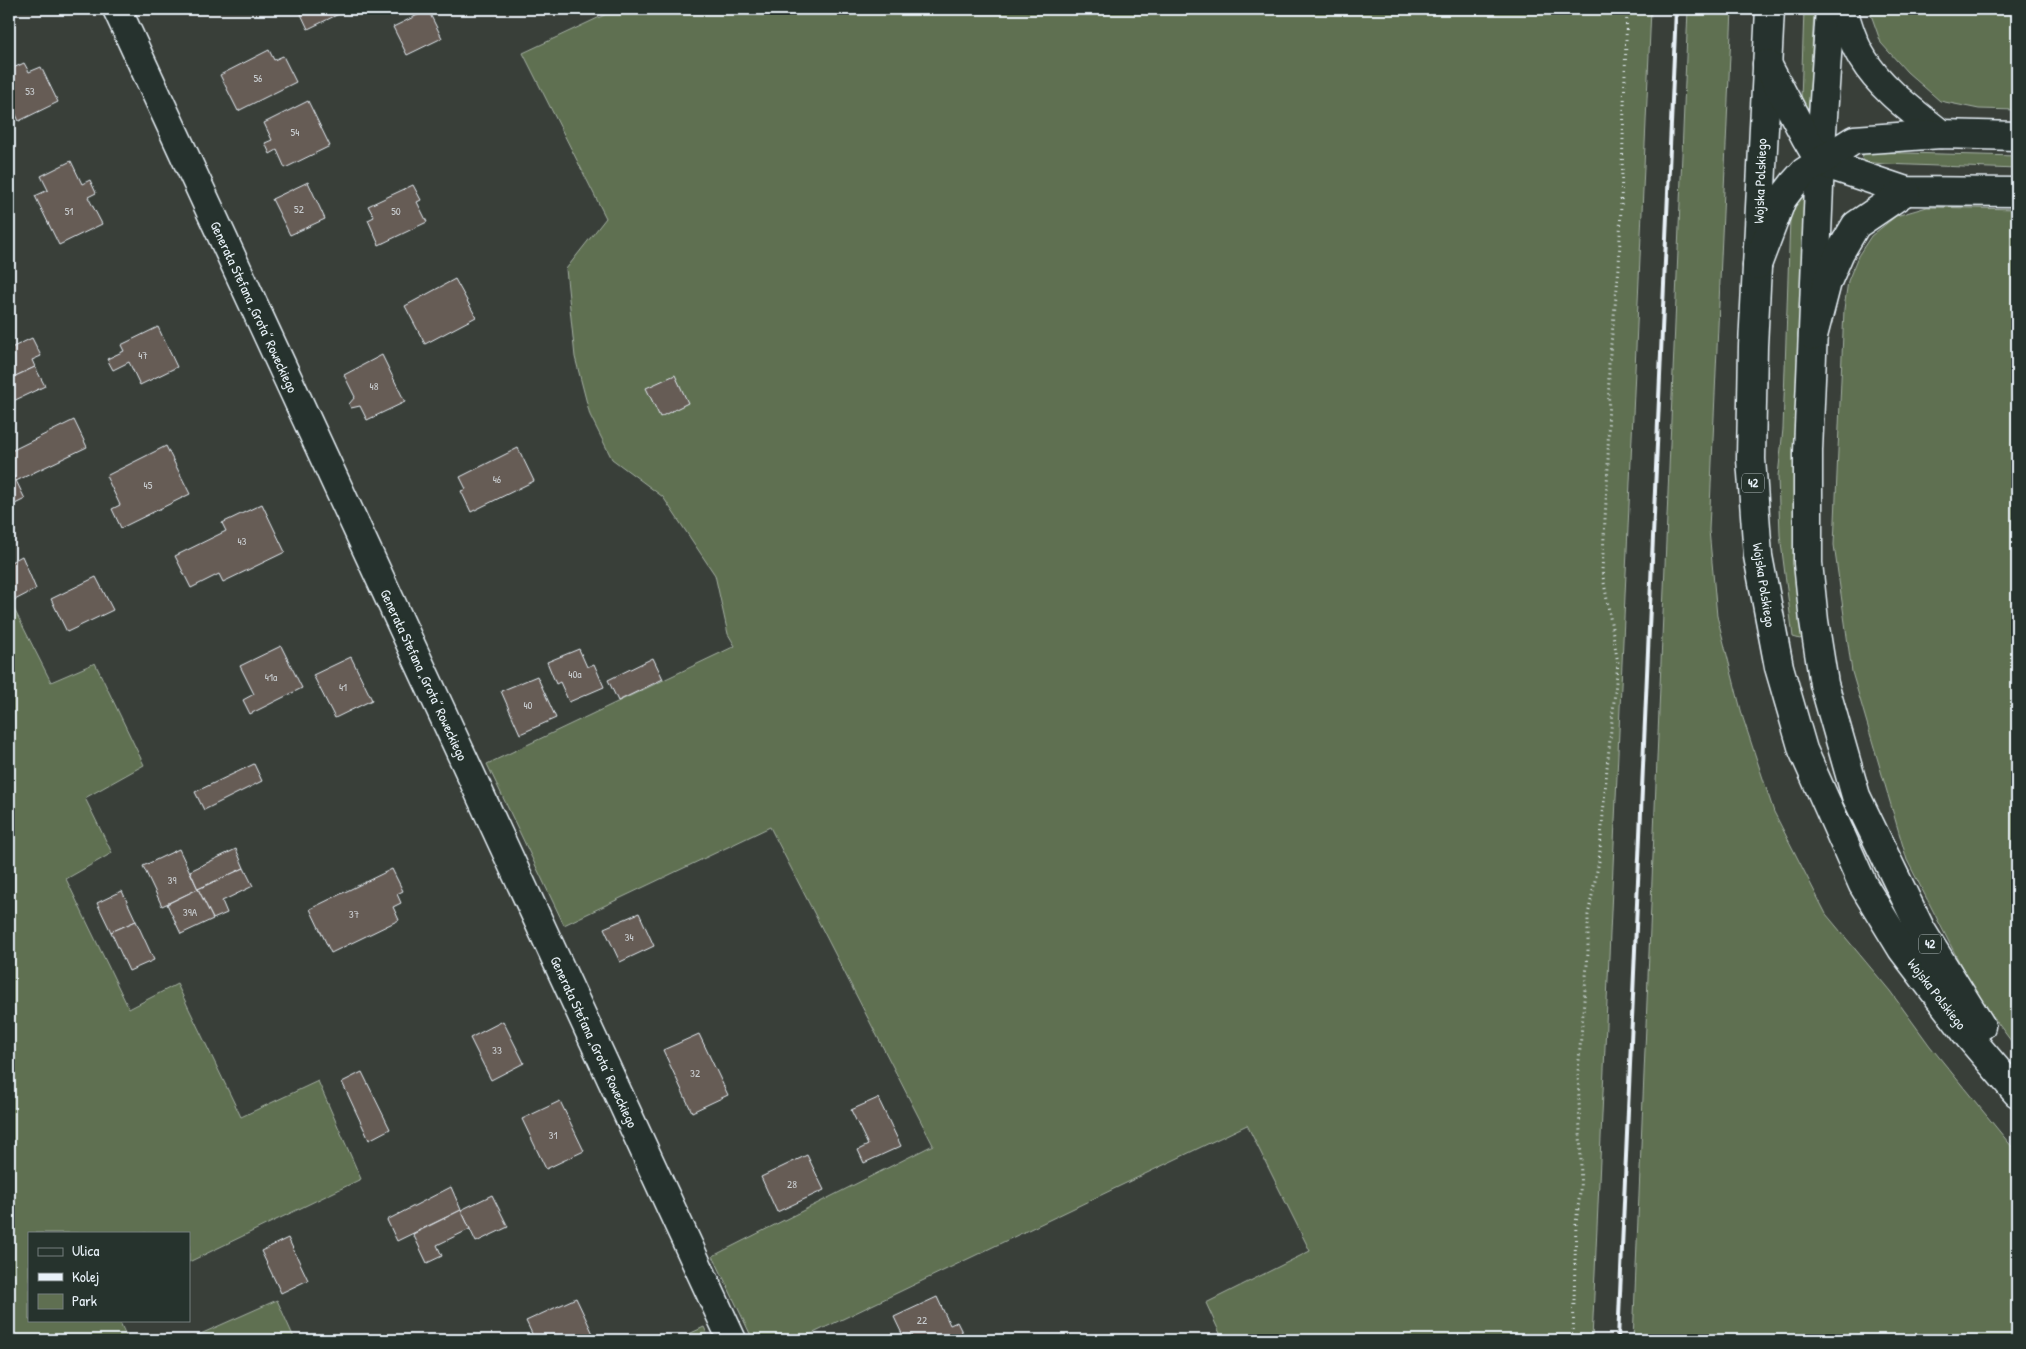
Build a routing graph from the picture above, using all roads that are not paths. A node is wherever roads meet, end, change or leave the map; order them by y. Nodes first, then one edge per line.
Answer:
1 (116, 9) edge
2 (1770, 9) edge
3 (1830, 9) edge
4 (1844, 9) edge
5 (1767, 64) junction
6 (1941, 134) junction
7 (2017, 136) edge
8 (1820, 162) junction
9 (1906, 191) junction
10 (2017, 192) edge
11 (1757, 265) junction
12 (1813, 336) junction
13 (2017, 1084) edge
14 (2017, 1093) edge
15 (732, 1340) edge

1 - 15 main road, Generała Stefana „Grota” Roweckiego
2 - 5 main road, Wojska Polskiego / 42
3 - 8 main road, Wojska Polskiego / 42
4 - 6 main road
5 - 8 main road
5 - 11 main road, Wojska Polskiego / 42
6 - 7 main road
6 - 8 main road
8 - 9 main road
8 - 11 main road
8 - 12 main road, Wojska Polskiego / 42
9 - 10 main road
9 - 12 main road
11 - 14 main road, Wojska Polskiego / 42
12 - 13 main road, Wojska Polskiego / 42

